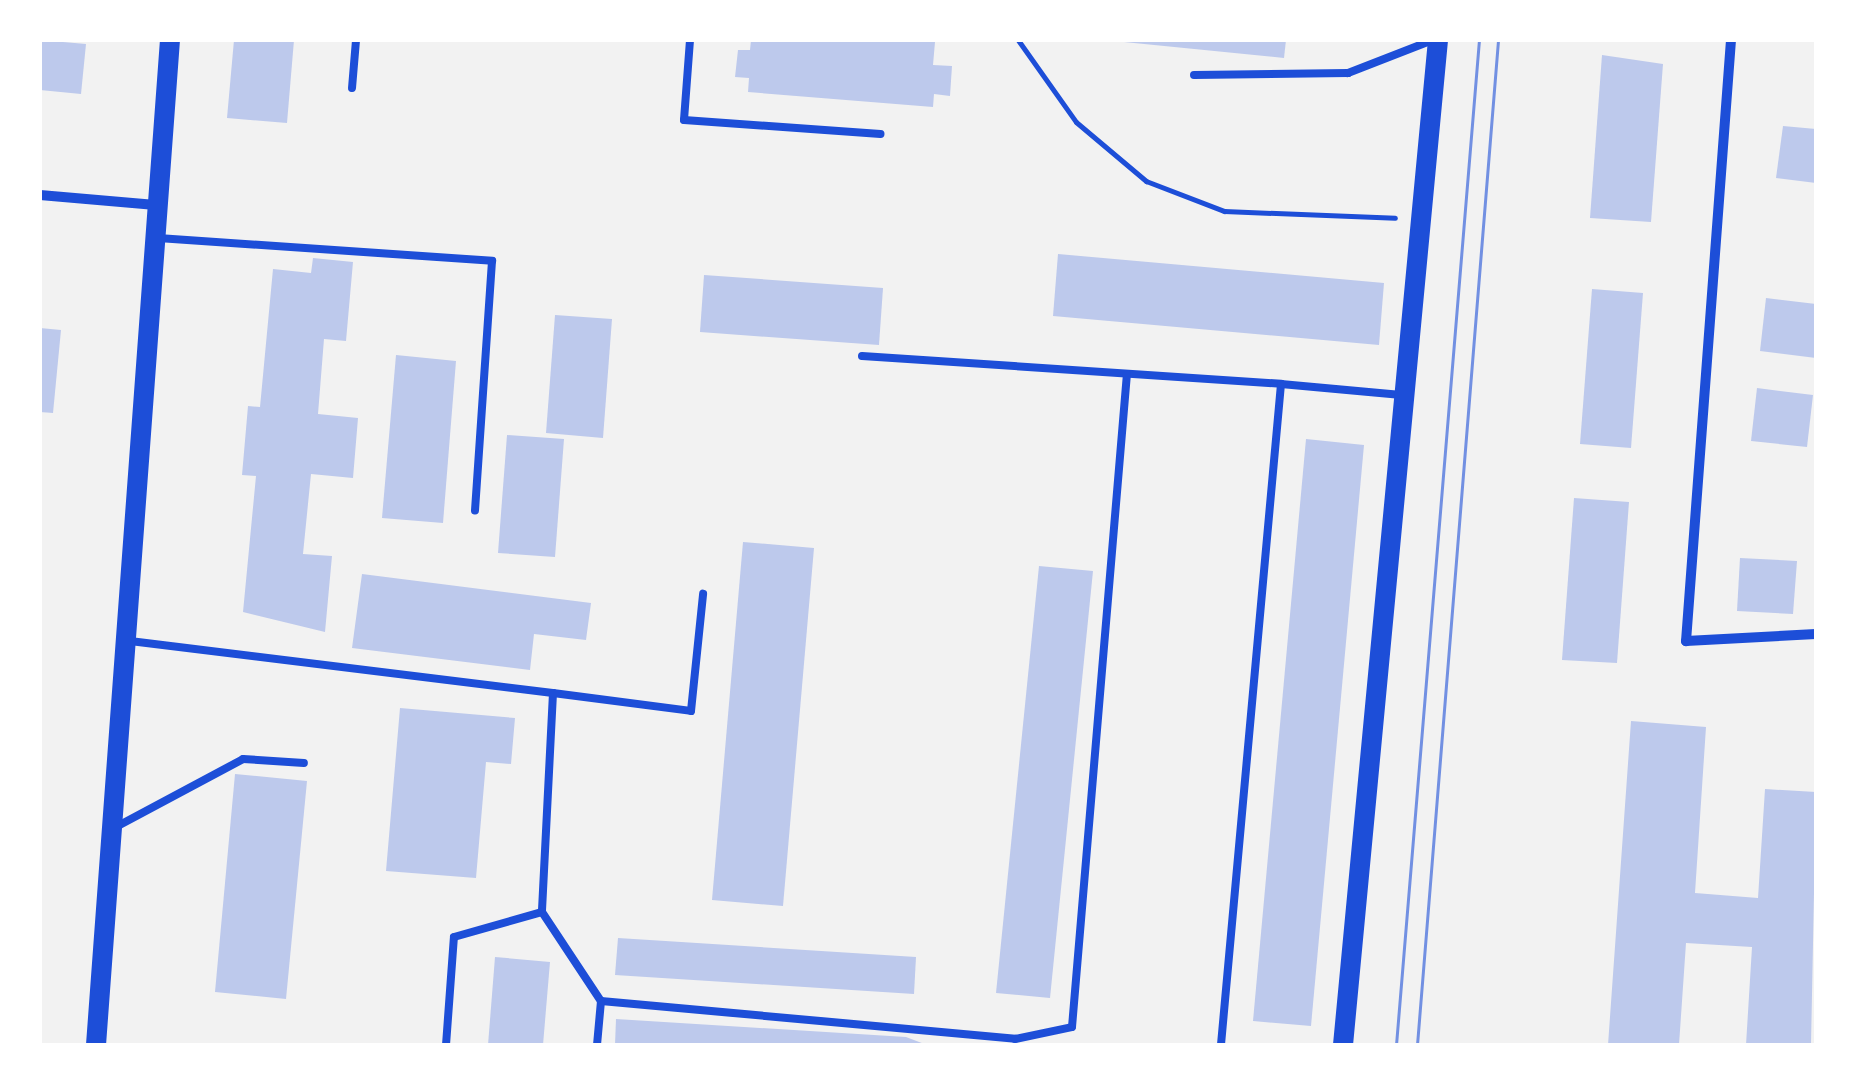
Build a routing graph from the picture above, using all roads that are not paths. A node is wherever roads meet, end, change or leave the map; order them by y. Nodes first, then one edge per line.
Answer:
1 (170, 40) edge
2 (356, 40) edge
3 (690, 40) edge
4 (1435, 40) edge
5 (1731, 40) edge
6 (1194, 74) dead end
7 (352, 88) dead end
8 (881, 134) dead end
9 (40, 195) edge
10 (156, 205) junction
11 (154, 238) junction
12 (862, 356) dead end
13 (1128, 374) junction
14 (1281, 384) junction
15 (1408, 396) junction
16 (475, 510) dead end
17 (702, 594) dead end
18 (1816, 634) edge
19 (128, 641) junction
20 (553, 694) junction
21 (304, 763) dead end
22 (114, 828) junction
23 (542, 912) junction
24 (601, 1001) junction
25 (96, 1045) edge
26 (446, 1045) edge
27 (597, 1045) edge
28 (1221, 1045) edge
29 (1344, 1045) edge

1 - 10 main road
2 - 7 lane
3 - 8 lane
4 - 6 lane
4 - 15 main road
5 - 18 street
9 - 10 street
10 - 11 main road
11 - 16 lane
11 - 19 main road
12 - 13 lane
13 - 14 lane
13 - 24 lane
14 - 15 lane
14 - 28 lane
15 - 29 main road
17 - 20 lane
19 - 20 lane
19 - 22 main road
20 - 23 lane
21 - 22 lane
22 - 25 main road
23 - 24 lane
23 - 26 lane
24 - 27 lane

